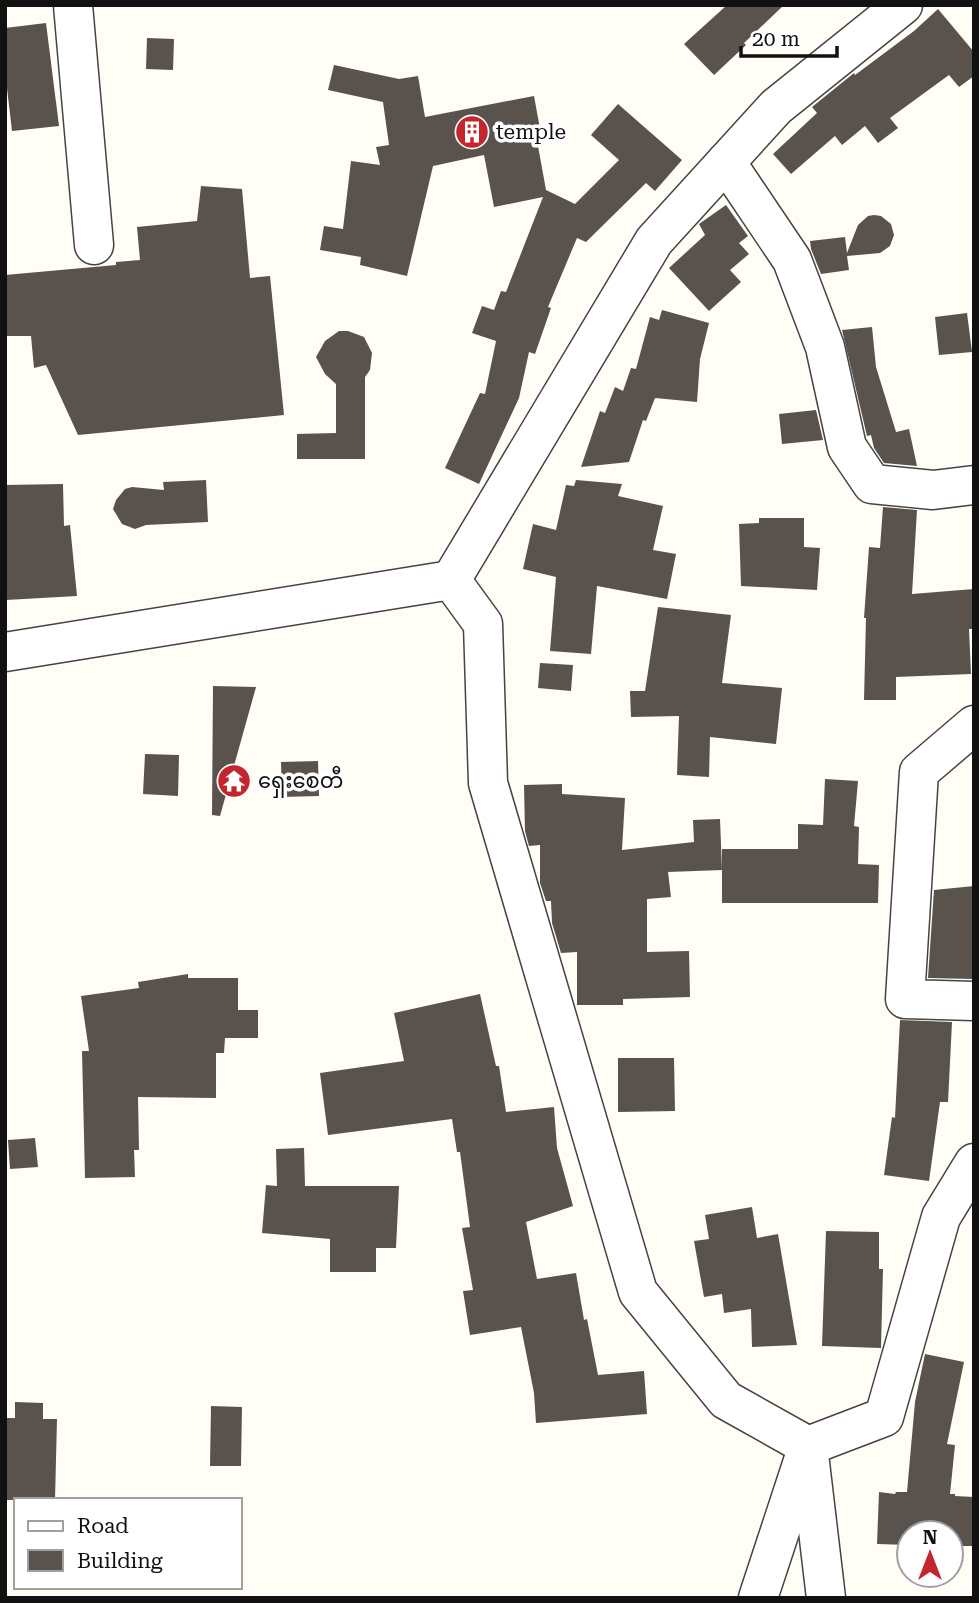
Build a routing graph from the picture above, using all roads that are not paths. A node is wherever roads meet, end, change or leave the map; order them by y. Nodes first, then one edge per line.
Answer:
1 (73, 5) edge
2 (903, 5) edge
3 (726, 162) junction
4 (94, 245) dead end
5 (974, 485) edge
6 (451, 580) junction
7 (7, 656) edge
8 (974, 725) edge
9 (974, 1001) edge
10 (974, 1163) edge
11 (808, 1446) junction
12 (758, 1598) edge
13 (825, 1598) edge

1 - 4 street
2 - 3 street
3 - 5 street
3 - 6 street
6 - 7 street
6 - 11 street
8 - 9 street
10 - 11 street
11 - 12 street
11 - 13 street

